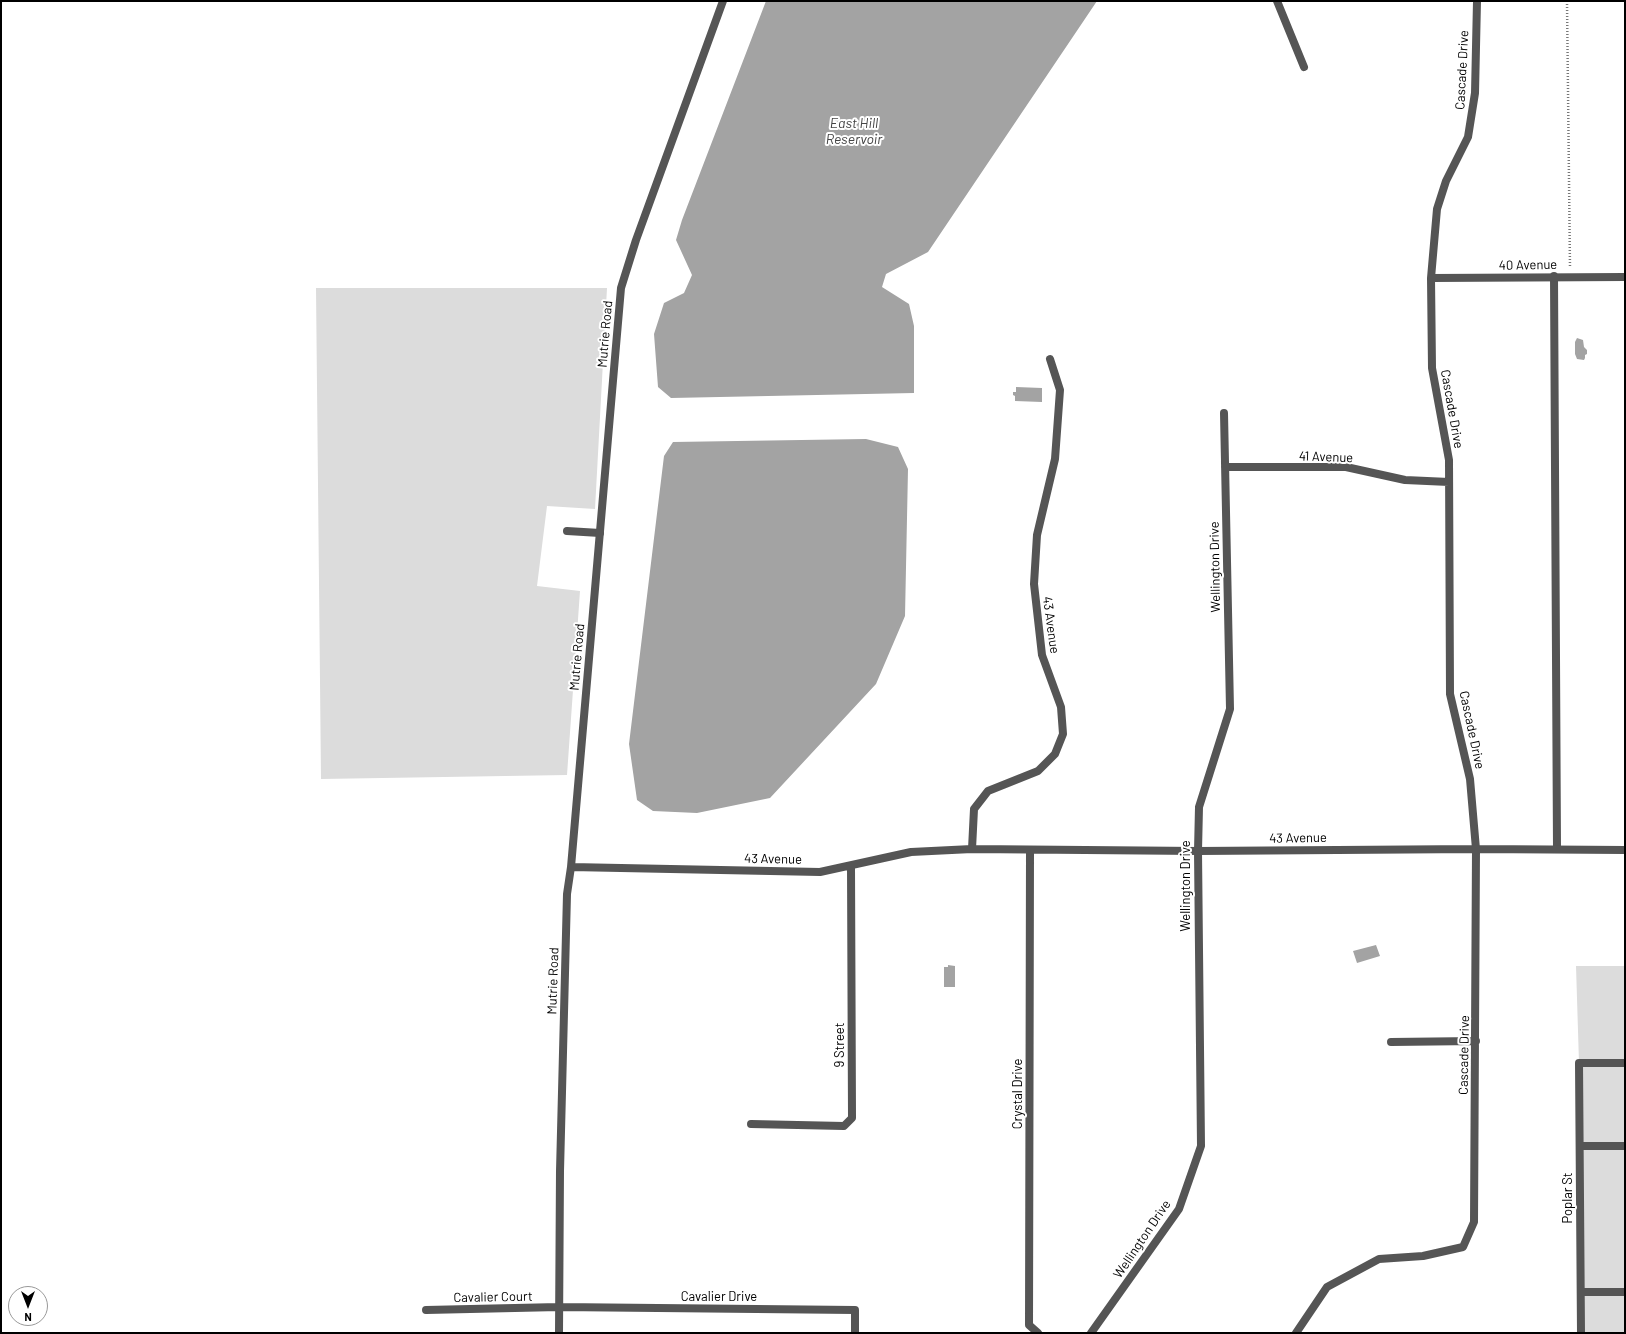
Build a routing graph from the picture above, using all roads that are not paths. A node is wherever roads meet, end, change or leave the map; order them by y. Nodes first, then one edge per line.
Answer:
1 (723, 1) edge
2 (1276, 1) edge
3 (1477, 1) edge
4 (1304, 67) dead end
5 (1554, 276) junction
6 (1625, 277) edge
7 (1431, 278) junction
8 (1050, 359) dead end
9 (1224, 413) dead end
10 (1225, 467) junction
11 (1449, 482) junction
12 (567, 531) dead end
13 (600, 532) junction
14 (972, 849) junction
15 (1476, 849) junction
16 (1557, 849) junction
17 (1030, 850) junction
18 (1625, 850) edge
19 (1198, 851) junction
20 (571, 866) junction
21 (851, 866) junction
22 (1476, 1041) junction
23 (1391, 1042) dead end
24 (1625, 1063) edge
25 (751, 1124) dead end
26 (1580, 1146) junction
27 (1625, 1146) edge
28 (1581, 1292) junction
29 (1625, 1292) edge
30 (559, 1308) junction
31 (426, 1310) dead end
32 (559, 1333) edge
33 (855, 1333) edge
34 (1038, 1333) edge
35 (1091, 1333) edge
36 (1296, 1333) edge
37 (1581, 1333) edge

1 - 13 street, Mutrie Road
2 - 4 street
3 - 7 street, Cascade Drive
5 - 6 street, 40 Avenue
5 - 7 street, 40 Avenue
5 - 16 street
7 - 11 street, Cascade Drive
8 - 14 street, 43 Avenue
9 - 10 street, Wellington Drive
10 - 11 street, 41 Avenue
10 - 19 street, Wellington Drive
11 - 15 street, Cascade Drive
12 - 13 street
13 - 20 street, Mutrie Road
14 - 17 street, 43 Avenue
14 - 21 street, 43 Avenue
15 - 16 street, 43 Avenue
15 - 19 street, 43 Avenue
15 - 22 street, Cascade Drive
16 - 18 street, 43 Avenue
17 - 19 street, 43 Avenue
17 - 34 street, Crystal Drive
19 - 35 street, Wellington Drive
20 - 21 street, 43 Avenue
20 - 30 street, Mutrie Road
21 - 25 street, 9 Street
22 - 23 street
22 - 36 street, Cascade Drive
24 - 26 street, Poplar St
26 - 27 street
26 - 28 street, Poplar St
28 - 29 street
28 - 37 street, Poplar St
30 - 31 street, Cavalier Court
30 - 32 street, Mutrie Road
30 - 33 street, Cavalier Drive

